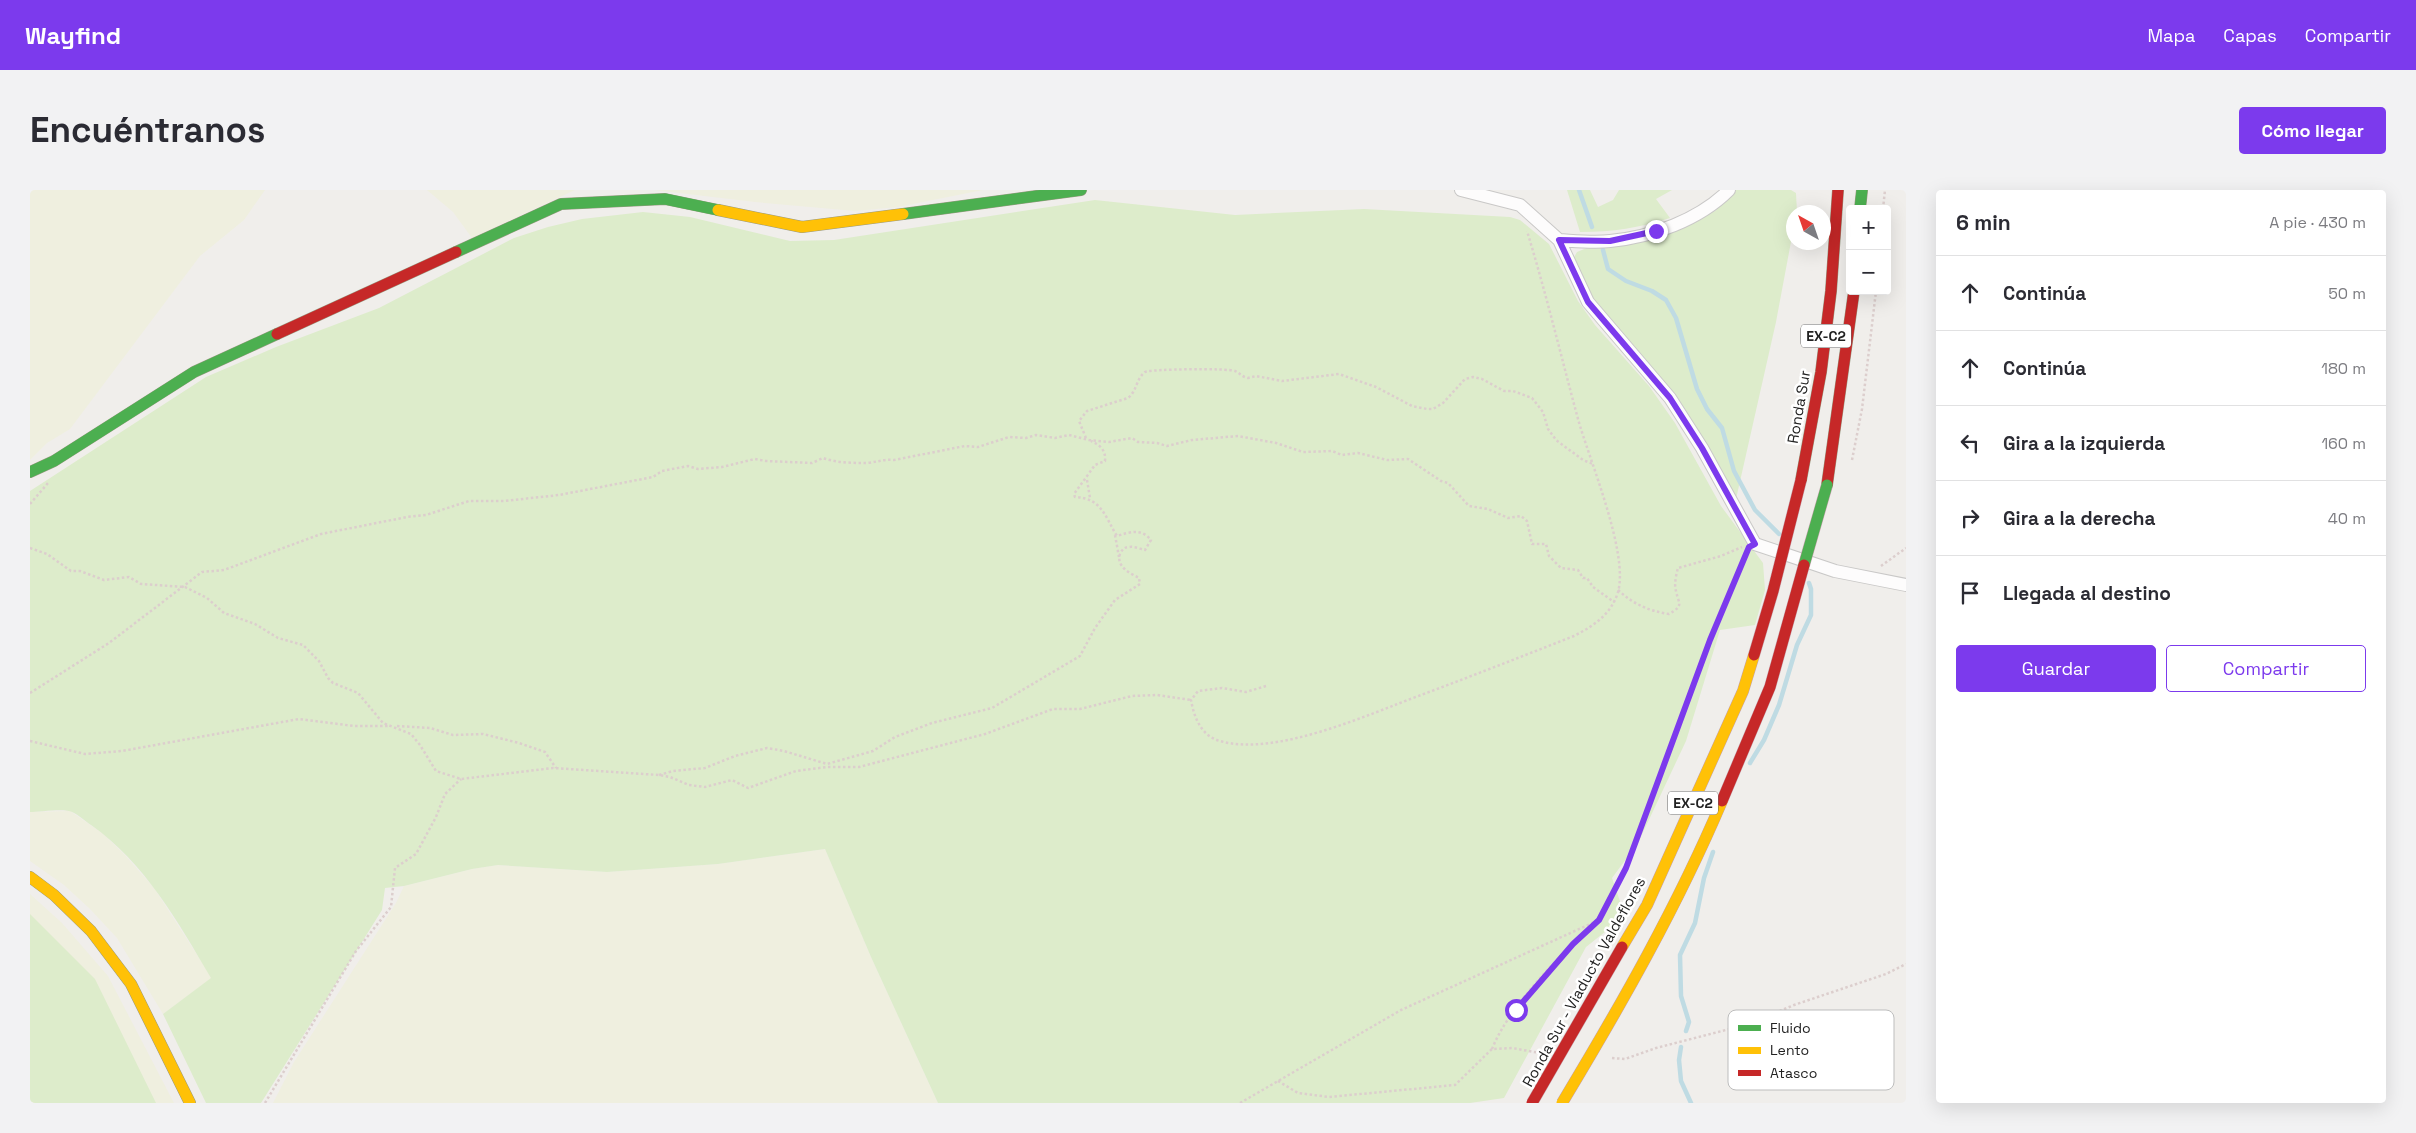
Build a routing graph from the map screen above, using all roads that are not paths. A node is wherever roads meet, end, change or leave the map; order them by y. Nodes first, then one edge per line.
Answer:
1 (1081, 190) edge
2 (1461, 190) edge
3 (1729, 190) edge
4 (1838, 190) edge
5 (1862, 190) edge
6 (1860, 205) edge
7 (1559, 240) junction
8 (1854, 295) edge
9 (30, 472) edge
10 (1801, 480) joint
11 (1906, 585) edge
12 (30, 877) edge
13 (190, 1103) edge
14 (1532, 1103) edge
15 (1562, 1103) edge

1 - 9 main road
2 - 7 street
3 - 7 street
4 - 10 main road, Ronda Sur / EX-C2
5 - 6 main road
7 - 11 street
8 - 15 main road, EX-C2, bridge
10 - 14 main road, Ronda Sur - Viaducto Valdeflores / EX-C2, bridge
12 - 13 main road

